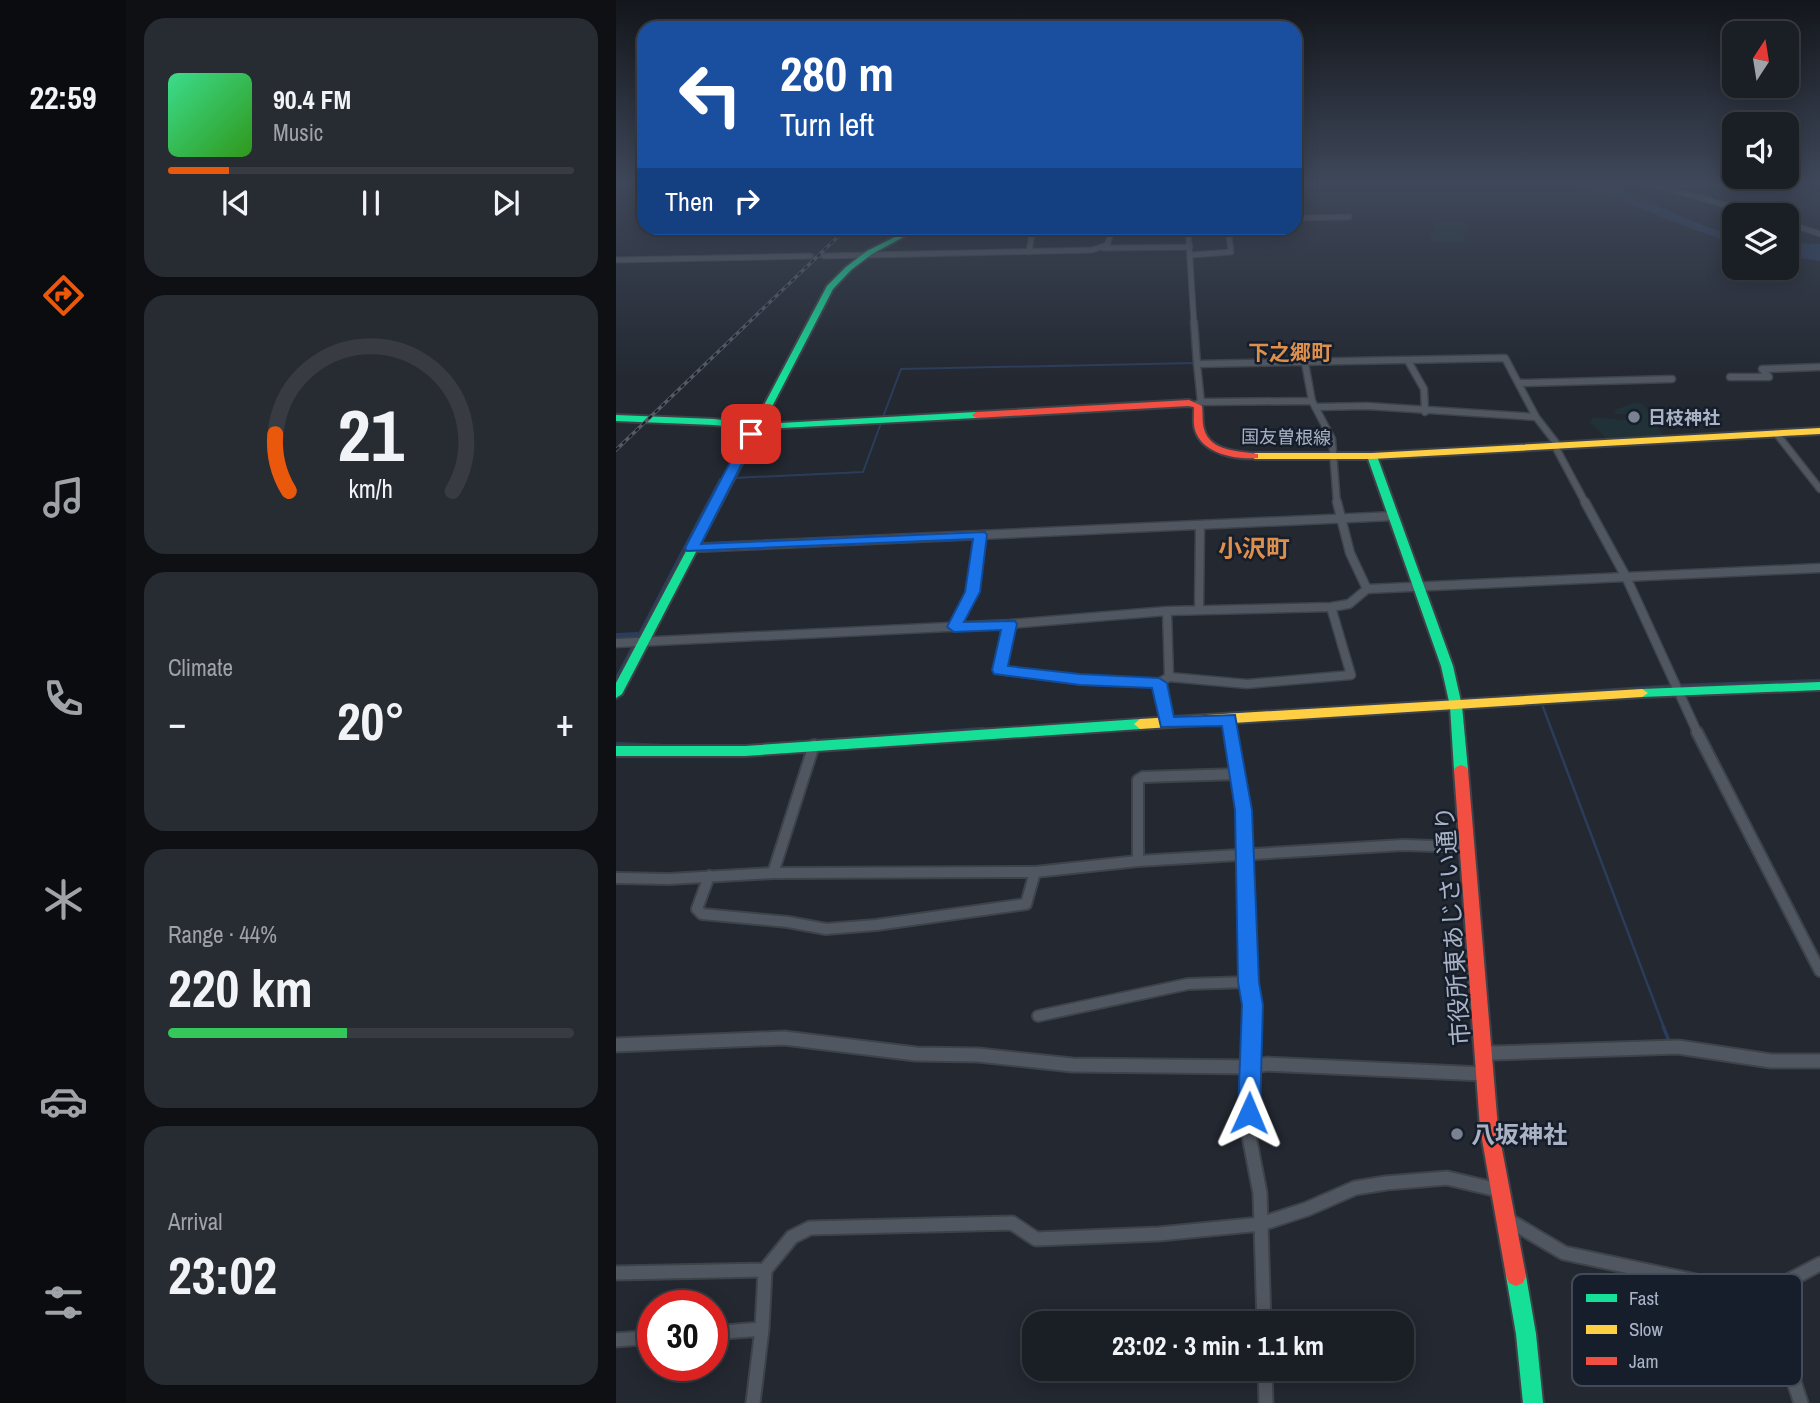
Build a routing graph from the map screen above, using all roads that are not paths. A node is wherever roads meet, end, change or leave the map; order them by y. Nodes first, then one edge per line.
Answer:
1 (877, 247) edge
2 (1030, 247) edge
3 (1096, 247) edge
4 (1190, 247) edge
5 (1230, 247) edge
6 (1029, 252) junction
7 (862, 255) junction
8 (1191, 255) junction
9 (810, 256) tunnel mouth
10 (824, 256) tunnel mouth
11 (616, 260) edge
12 (1408, 360) junction
13 (1305, 363) junction
14 (1197, 364) junction
15 (1820, 367) edge
16 (1730, 377) dead end
17 (1672, 379) dead end
18 (1521, 383) junction
19 (1198, 403) junction
20 (1314, 404) junction
21 (1425, 412) junction
22 (1536, 417) junction
23 (616, 418) edge
24 (756, 427) junction
25 (1820, 432) edge
26 (1776, 433) junction
27 (1557, 444) junction
28 (1333, 456) junction
29 (1372, 456) junction
30 (1820, 489) edge
31 (1394, 516) junction
32 (1341, 519) junction
33 (1200, 525) junction
34 (981, 535) junction
35 (692, 548) junction
36 (1820, 568) edge
37 (1626, 577) junction
38 (1419, 586) junction
39 (1367, 589) junction
40 (1331, 607) junction
41 (1199, 610) junction
42 (1167, 611) junction
43 (1010, 624) junction
44 (954, 627) junction
45 (643, 642) junction
46 (616, 643) edge
47 (1169, 677) junction
48 (1159, 683) junction
49 (1820, 686) edge
50 (1680, 691) junction
51 (616, 694) edge
52 (1456, 706) junction
53 (1229, 719) junction
54 (1167, 723) junction
55 (814, 745) junction
56 (616, 751) edge
57 (1238, 774) junction
58 (1468, 846) junction
59 (1244, 856) junction
60 (1139, 861) junction
61 (1035, 872) junction
62 (773, 873) junction
63 (709, 876) junction
64 (616, 878) edge
65 (1820, 971) edge
66 (1248, 982) junction
67 (1038, 1016) dead end
68 (616, 1045) edge
69 (1482, 1051) junction
70 (1820, 1061) edge
71 (1250, 1067) junction
72 (1483, 1074) junction
73 (1498, 1190) junction
74 (1503, 1218) junction
75 (1262, 1224) junction
76 (1820, 1264) edge
77 (765, 1270) junction
78 (616, 1273) edge
79 (1663, 1274) edge
80 (1801, 1274) edge
81 (1264, 1311) edge
82 (762, 1329) junction
83 (728, 1332) edge
84 (637, 1339) edge
85 (616, 1340) edge
86 (1265, 1381) edge
87 (1795, 1386) edge
88 (753, 1403) edge
89 (1266, 1403) edge
90 (1533, 1403) edge
91 (1801, 1403) edge

1 - 7 main road
2 - 6 street
3 - 6 street
4 - 8 street
5 - 8 street
6 - 7 street
7 - 10 street
7 - 24 main road
8 - 14 street
9 - 11 street
12 - 13 street
12 - 18 street
12 - 21 street
13 - 14 street
13 - 20 street
14 - 19 street
15 - 16 street
17 - 18 street
18 - 22 street
19 - 20 street
19 - 24 main road
19 - 28 main road, 国友曽根線
20 - 21 street
20 - 28 street
21 - 22 street
22 - 27 street
23 - 24 main road
24 - 35 main road
25 - 26 main road, 国友曽根線
26 - 27 main road, 国友曽根線
26 - 30 street
27 - 29 main road, 国友曽根線
27 - 37 street
28 - 29 main road, 国友曽根線
28 - 32 street
29 - 31 main road, 市役所東あじさい通り
31 - 32 street
31 - 38 main road, 市役所東あじさい通り
32 - 33 street
32 - 39 street
33 - 34 street
33 - 41 street
34 - 35 street
34 - 44 street
35 - 45 main road
36 - 37 street
37 - 38 street
37 - 50 street
38 - 39 street
38 - 52 main road, 市役所東あじさい通り
39 - 40 street
40 - 41 street
40 - 47 street
41 - 42 street
42 - 43 street
42 - 47 street
43 - 44 street
43 - 48 street
44 - 45 street
45 - 46 street
45 - 51 main road
47 - 48 street
48 - 54 street
49 - 50 main road
50 - 52 main road
50 - 65 street
52 - 53 main road
52 - 58 main road, 市役所東あじさい通り
53 - 54 main road
53 - 57 street
54 - 55 main road
55 - 56 main road
55 - 62 street
57 - 59 street
57 - 60 street
58 - 59 street
58 - 69 main road, 市役所東あじさい通り
59 - 60 street
59 - 66 street
60 - 61 street
61 - 62 street
61 - 63 street
62 - 63 street
63 - 64 street
66 - 67 street
66 - 71 street
68 - 71 street
69 - 70 street
69 - 72 main road, 市役所東あじさい通り
71 - 72 street
71 - 75 street
72 - 73 main road, 市役所東あじさい通り
73 - 74 main road, 市役所東あじさい通り
73 - 75 street
74 - 79 street
74 - 90 main road, 市役所東あじさい通り
75 - 77 street
75 - 81 street
76 - 80 street
77 - 78 street
77 - 82 street
82 - 83 street
82 - 88 street
84 - 85 street
86 - 89 street
87 - 91 street

